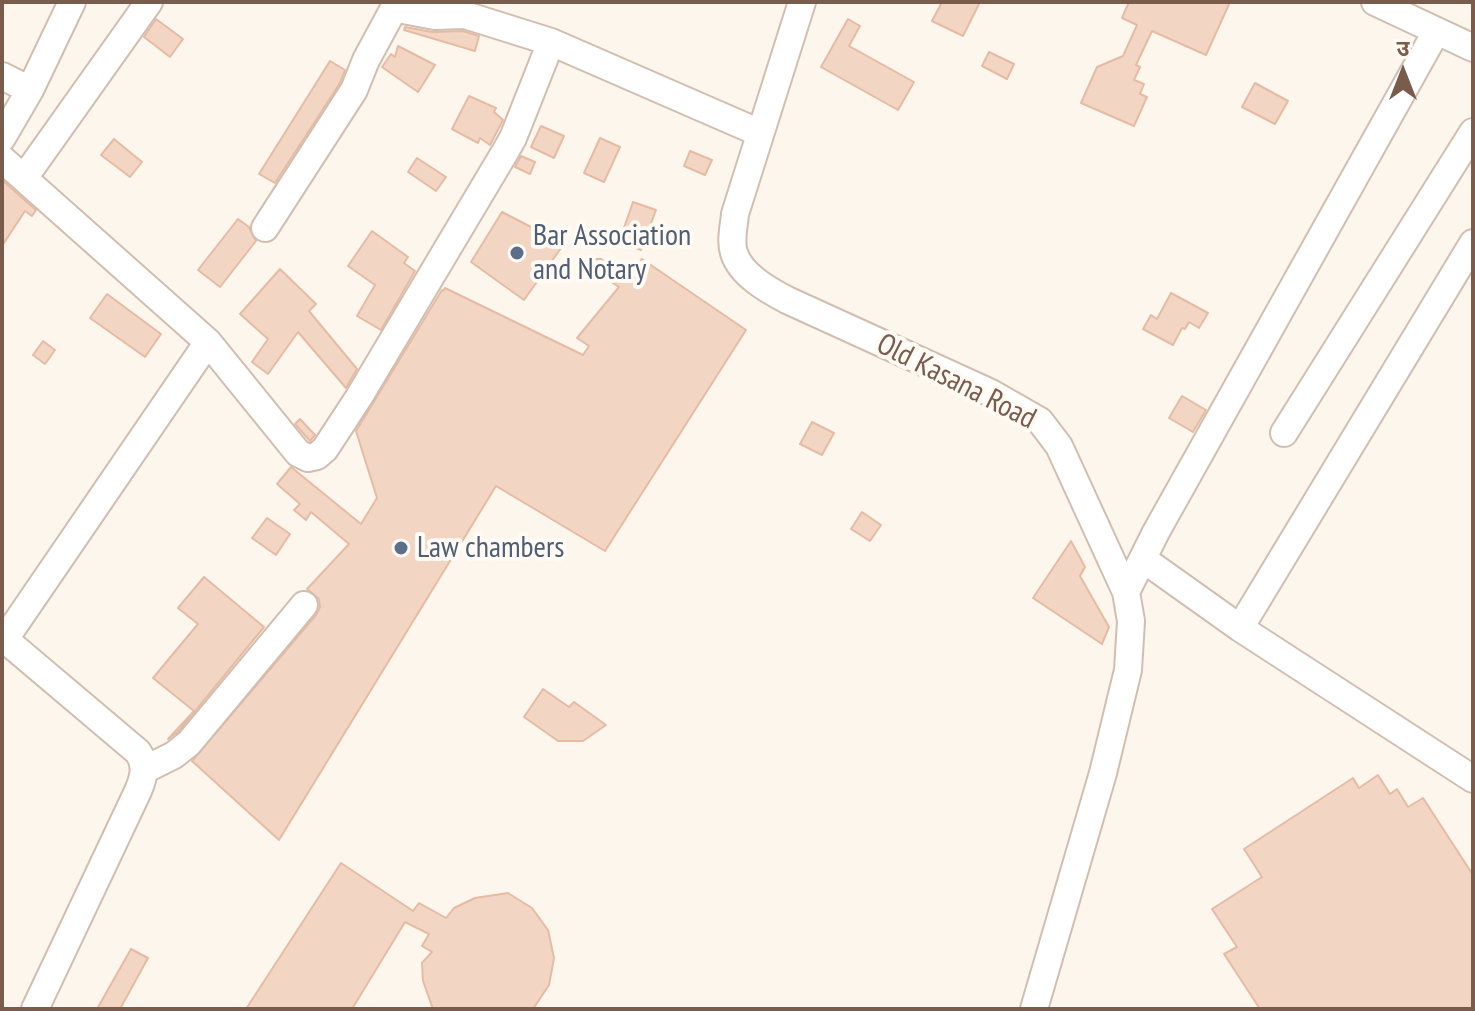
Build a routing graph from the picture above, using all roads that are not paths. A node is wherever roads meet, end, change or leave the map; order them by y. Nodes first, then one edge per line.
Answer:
1 (72, 2) edge
2 (149, 2) edge
3 (802, 2) edge
4 (1375, 2) edge
5 (446, 9) edge
6 (1419, 11) edge
7 (1436, 32) junction
8 (551, 42) junction
9 (1473, 48) edge
10 (2, 76) edge
11 (30, 90) junction
12 (1473, 132) edge
13 (760, 133) junction
14 (2, 138) edge
15 (2, 159) edge
16 (24, 178) junction
17 (265, 228) dead end
18 (1473, 243) edge
19 (208, 342) junction
20 (1284, 433) dead end
21 (1143, 559) junction
22 (1126, 592) junction
23 (304, 605) dead end
24 (1240, 628) junction
25 (3, 638) edge
26 (144, 770) junction
27 (1473, 778) edge
28 (35, 1009) edge
29 (1034, 1009) edge

1 - 11 street
2 - 16 street
3 - 13 street, Old Kasana Road
4 - 6 street
5 - 8 street
5 - 17 street
6 - 7 street
7 - 9 street
7 - 21 street
8 - 13 street
8 - 19 street
10 - 11 street
11 - 14 street
12 - 20 street
13 - 22 street, Old Kasana Road
15 - 16 street
16 - 19 street
18 - 24 street
19 - 25 street
21 - 22 street
21 - 24 street
22 - 29 street, Old Kasana Road
23 - 26 street
24 - 27 street
25 - 26 street
26 - 28 street

